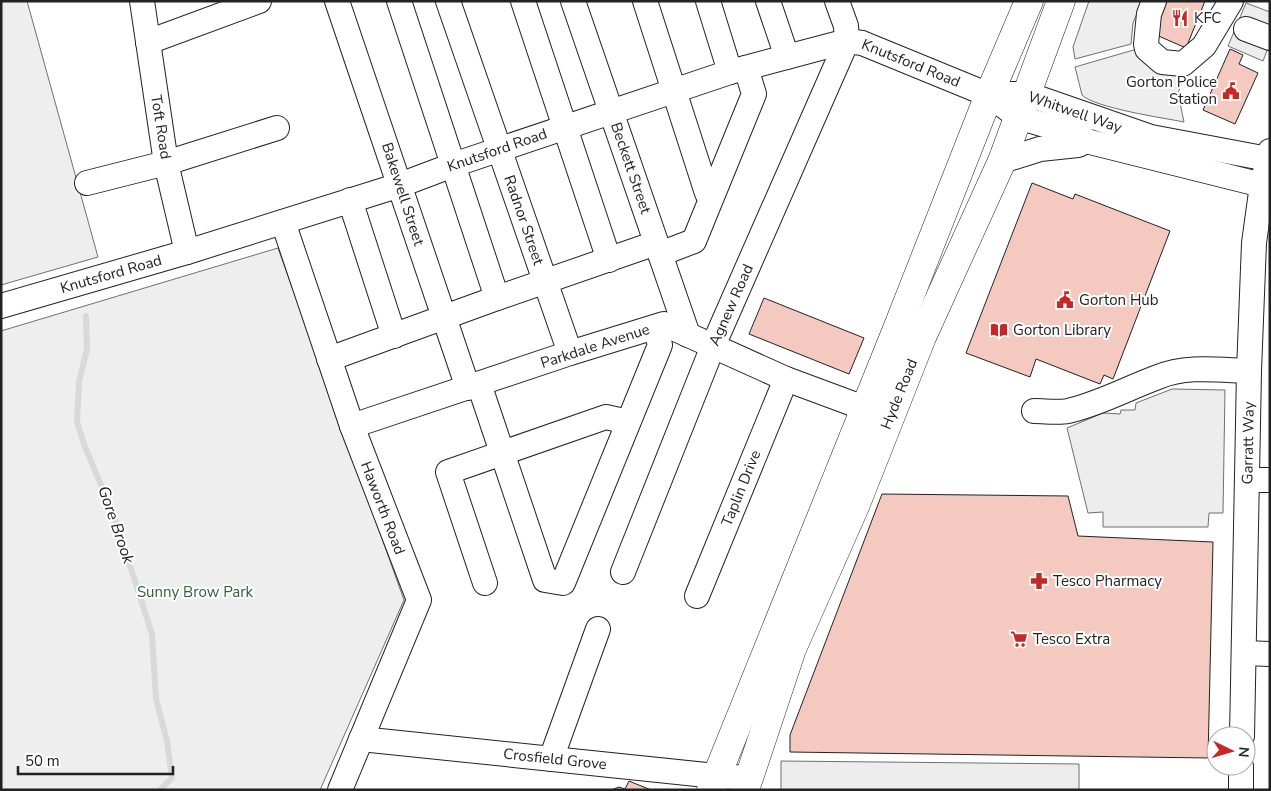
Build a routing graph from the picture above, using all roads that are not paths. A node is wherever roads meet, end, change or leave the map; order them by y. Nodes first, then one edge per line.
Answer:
1 (142, 1) edge
2 (337, 1) edge
3 (399, 1) edge
4 (448, 1) edge
5 (523, 1) edge
6 (573, 1) edge
7 (645, 1) edge
8 (708, 1) edge
9 (768, 1) edge
10 (837, 1) edge
11 (1029, 1) edge
12 (1061, 1) edge
13 (1154, 1) edge
14 (1230, 1) edge
15 (255, 2) edge
16 (1246, 29) dead end
17 (1270, 38) edge
18 (847, 41) junction
19 (148, 42) junction
20 (787, 57) junction
21 (738, 70) junction
22 (674, 91) junction
23 (989, 95) junction
24 (1022, 105) junction
25 (611, 112) junction
26 (277, 128) dead end
27 (565, 128) junction
28 (1086, 141) junction
29 (500, 149) junction
30 (1269, 155) edge
31 (1002, 161) junction
32 (166, 163) junction
33 (454, 165) junction
34 (86, 183) dead end
35 (1262, 184) junction
36 (400, 185) junction
37 (712, 195) junction
38 (350, 200) junction
39 (283, 222) junction
40 (1262, 244) edge
41 (658, 248) junction
42 (187, 252) junction
43 (608, 260) junction
44 (546, 282) junction
45 (497, 298) junction
46 (1, 306) edge
47 (444, 318) junction
48 (655, 327) junction
49 (688, 335) junction
50 (394, 336) junction
51 (713, 346) junction
52 (570, 353) junction
53 (329, 359) junction
54 (1249, 371) junction
55 (786, 379) junction
56 (473, 386) junction
57 (1034, 411) dead end
58 (878, 413) junction
59 (628, 422) junction
60 (352, 426) junction
61 (502, 452) junction
62 (1258, 480) edge
63 (623, 572) dead end
64 (484, 583) dead end
65 (697, 596) dead end
66 (598, 629) dead end
67 (1244, 653) junction
68 (1270, 654) edge
69 (1242, 726) edge
70 (361, 738) junction
71 (551, 759) junction
72 (1241, 776) edge
73 (713, 783) edge
74 (747, 784) edge
75 (340, 790) edge
76 (1240, 790) edge

1 - 19 street, Toft Road
2 - 36 street, Bakewell Street
3 - 33 street
4 - 29 street, Radnor Street
5 - 27 street
6 - 25 street, Beckett Street
7 - 22 street
8 - 21 street
9 - 20 street
10 - 18 street
11 - 23 highway, Hyde Road
12 - 24 highway, Hyde Road
13 - 14 street
15 - 19 street
16 - 17 street
18 - 20 street, Knutsford Road
18 - 23 street, Knutsford Road
18 - 51 street, Agnew Road
19 - 32 street, Toft Road
20 - 21 street, Knutsford Road
21 - 22 street, Knutsford Road
21 - 37 street
22 - 25 street, Knutsford Road
22 - 37 street
23 - 24 street, Whitwell Way
23 - 58 highway, Hyde Road
24 - 28 street, Whitwell Way
24 - 30 street, Whitwell Way
24 - 31 highway, Hyde Road
25 - 27 street, Knutsford Road
25 - 41 street, Beckett Street
26 - 32 street
27 - 29 street, Knutsford Road
27 - 43 street
28 - 31 street, Whitwell Way
28 - 35 street, Whitwell Way
29 - 33 street, Knutsford Road
29 - 44 street, Radnor Street
30 - 35 street, Garratt Way
31 - 58 highway, Hyde Road
32 - 34 street
32 - 42 street, Toft Road
33 - 36 street, Knutsford Road
33 - 45 street
35 - 40 street, Garratt Way
36 - 38 street, Knutsford Road
36 - 47 street, Bakewell Street
37 - 41 street
38 - 39 street, Knutsford Road
38 - 50 street
39 - 42 street, Knutsford Road
39 - 53 street, Haworth Road
40 - 54 street, Garratt Way
41 - 43 street
41 - 49 street, Beckett Street
42 - 46 street, Knutsford Road
43 - 44 street
44 - 45 street
44 - 52 street, Radnor Street
45 - 47 street
47 - 50 street
47 - 56 street, Bakewell Street
48 - 49 street, Parkdale Avenue
48 - 52 street, Parkdale Avenue
48 - 59 street
49 - 51 street, Parkdale Avenue
50 - 53 street
51 - 55 street, Parkdale Avenue
51 - 63 street, Agnew Road
52 - 56 street, Parkdale Avenue
53 - 60 street, Haworth Road
54 - 57 street
54 - 62 street, Garratt Way
55 - 58 street, Parkdale Avenue
55 - 65 street, Taplin Drive
56 - 60 street, Parkdale Avenue
56 - 61 street, Bakewell Street
58 - 73 highway, Hyde Road
58 - 74 highway, Hyde Road
59 - 61 street
59 - 61 street, Bakewell Street
60 - 70 street, Haworth Road
61 - 64 street
62 - 67 street, Garratt Way
66 - 71 street
67 - 68 street
67 - 69 street, Garratt Way
70 - 71 street, Crosfield Grove
70 - 75 street, Haworth Road
71 - 73 street, Crosfield Grove
72 - 76 street
73 - 74 street, Crosfield Grove

